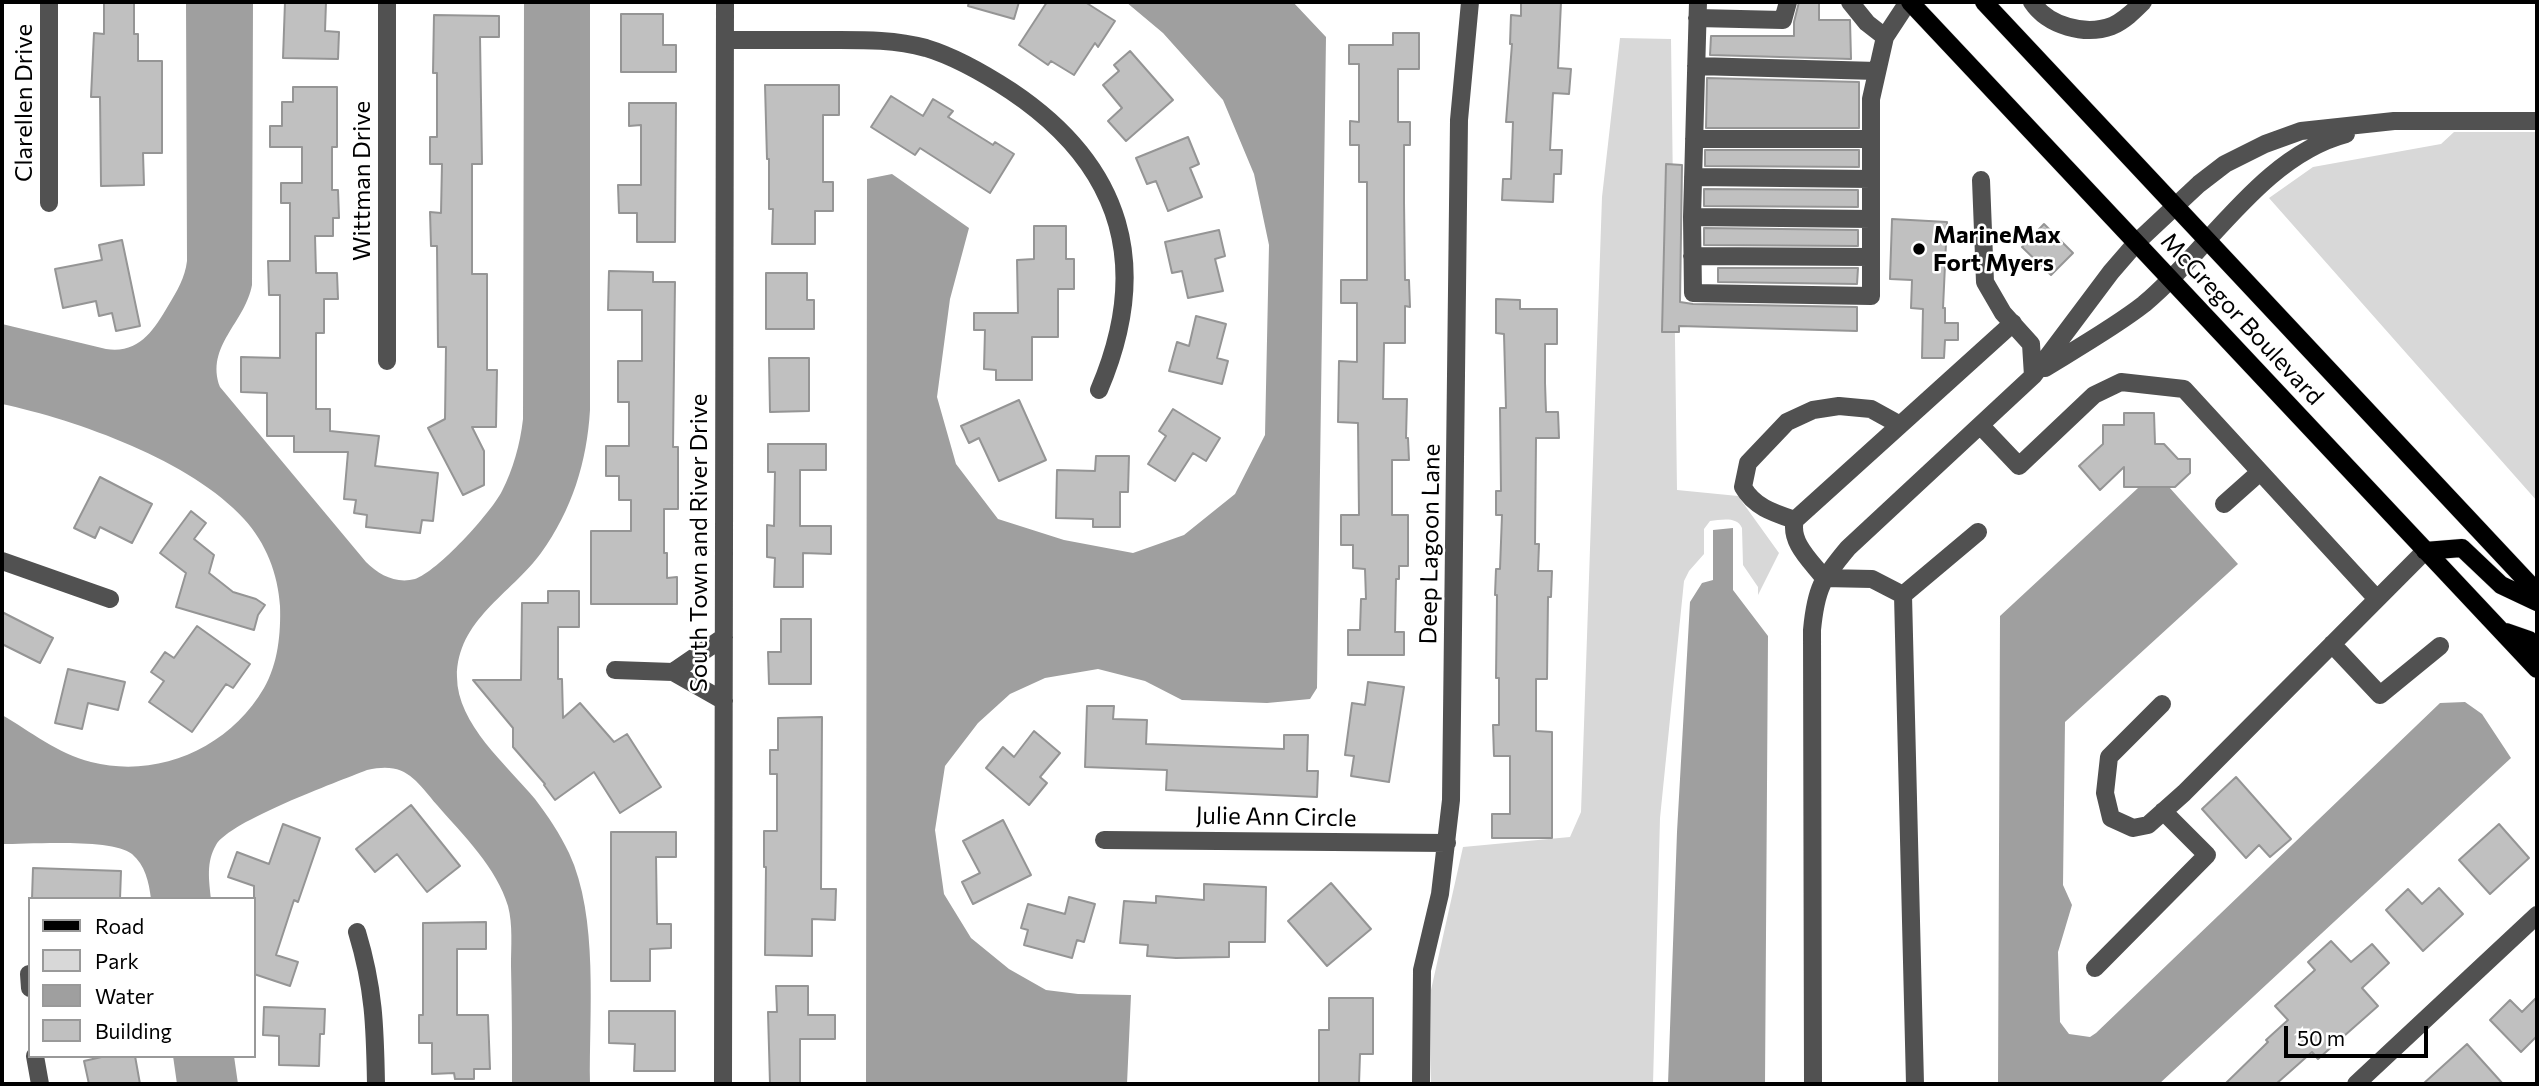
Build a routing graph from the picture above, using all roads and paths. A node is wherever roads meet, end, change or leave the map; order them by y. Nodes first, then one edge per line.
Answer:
1 (49, 2) edge
2 (387, 2) edge
3 (725, 2) edge
4 (1470, 2) edge
5 (1788, 2) edge
6 (1850, 2) edge
7 (1909, 2) edge
8 (1984, 2) edge
9 (2143, 2) edge
10 (2037, 7) edge
11 (1698, 10) edge
12 (1885, 37) junction
13 (725, 40) junction
14 (1696, 66) junction
15 (1877, 71) junction
16 (2394, 121) junction
17 (2537, 121) edge
18 (1694, 139) junction
19 (1871, 139) junction
20 (1693, 177) junction
21 (1871, 179) junction
22 (1981, 180) dead end
23 (49, 204) dead end
24 (2175, 206) junction
25 (1692, 217) junction
26 (1871, 219) junction
27 (2208, 241) junction
28 (2137, 242) junction
29 (1692, 256) junction
30 (1871, 257) junction
31 (2171, 278) junction
32 (2013, 323) junction
33 (387, 361) dead end
34 (2033, 376) junction
35 (1099, 390) dead end
36 (1900, 425) junction
37 (1981, 426) junction
38 (2260, 472) junction
39 (2224, 504) dead end
40 (1795, 520) junction
41 (1978, 532) dead end
42 (2425, 551) junction
43 (2, 561) edge
44 (1824, 578) junction
45 (2537, 592) edge
46 (1903, 595) junction
47 (110, 599) dead end
48 (2377, 599) junction
49 (2537, 602) edge
50 (2503, 631) junction
51 (724, 637) junction
52 (2332, 644) junction
53 (2440, 646) dead end
54 (2537, 648) edge
55 (2537, 669) edge
56 (615, 670) dead end
57 (674, 672) junction
58 (724, 701) junction
59 (2162, 704) dead end
60 (2163, 811) junction
61 (1104, 840) dead end
62 (1447, 843) junction
63 (2537, 915) edge
64 (357, 932) dead end
65 (2095, 968) dead end
66 (35, 1058) edge
67 (40, 1084) edge
68 (376, 1084) edge
69 (723, 1084) edge
70 (1421, 1084) edge
71 (1813, 1084) edge
72 (1915, 1084) edge
73 (2356, 1084) edge

1 - 23 street, Clarellen Drive
2 - 33 street, Wittman Drive
3 - 13 street, South Town and River Drive
4 - 62 street, Deep Lagoon Lane
5 - 11 street
6 - 12 street
7 - 12 street
7 - 28 main road, McGregor Boulevard
8 - 24 main road, McGregor Boulevard
9 - 10 street
11 - 14 street
12 - 15 street
13 - 35 street
13 - 51 street, South Town and River Drive
14 - 15 street
14 - 18 street
15 - 19 street
16 - 17 street
16 - 24 street
16 - 27 street
18 - 19 street
18 - 20 street
19 - 21 street
20 - 21 street
20 - 25 street
21 - 26 street
22 - 32 street
24 - 27 main road, McGregor Boulevard
24 - 28 street
25 - 26 street
25 - 29 street
26 - 30 street
27 - 31 street
27 - 45 main road, McGregor Boulevard
28 - 31 main road, McGregor Boulevard
28 - 34 street
29 - 30 street
29 - 30 street
31 - 34 street
31 - 42 main road, McGregor Boulevard
32 - 34 street
32 - 36 street
34 - 37 street
36 - 40 street
36 - 40 street
37 - 38 street
37 - 44 street
38 - 39 street
38 - 48 street
40 - 44 street
41 - 46 street
42 - 48 street
42 - 49 main road
42 - 50 main road, McGregor Boulevard
43 - 47 street
44 - 46 street
44 - 71 street
46 - 72 street
48 - 52 street
50 - 54 main road
50 - 55 main road, McGregor Boulevard
51 - 57 street
51 - 58 street, South Town and River Drive
52 - 53 street
52 - 60 street
56 - 57 street
57 - 58 street
58 - 69 street, South Town and River Drive
59 - 60 street
60 - 65 street
61 - 62 street, Julie Ann Circle
62 - 70 street, Deep Lagoon Lane
63 - 73 street
64 - 68 street
66 - 67 street

